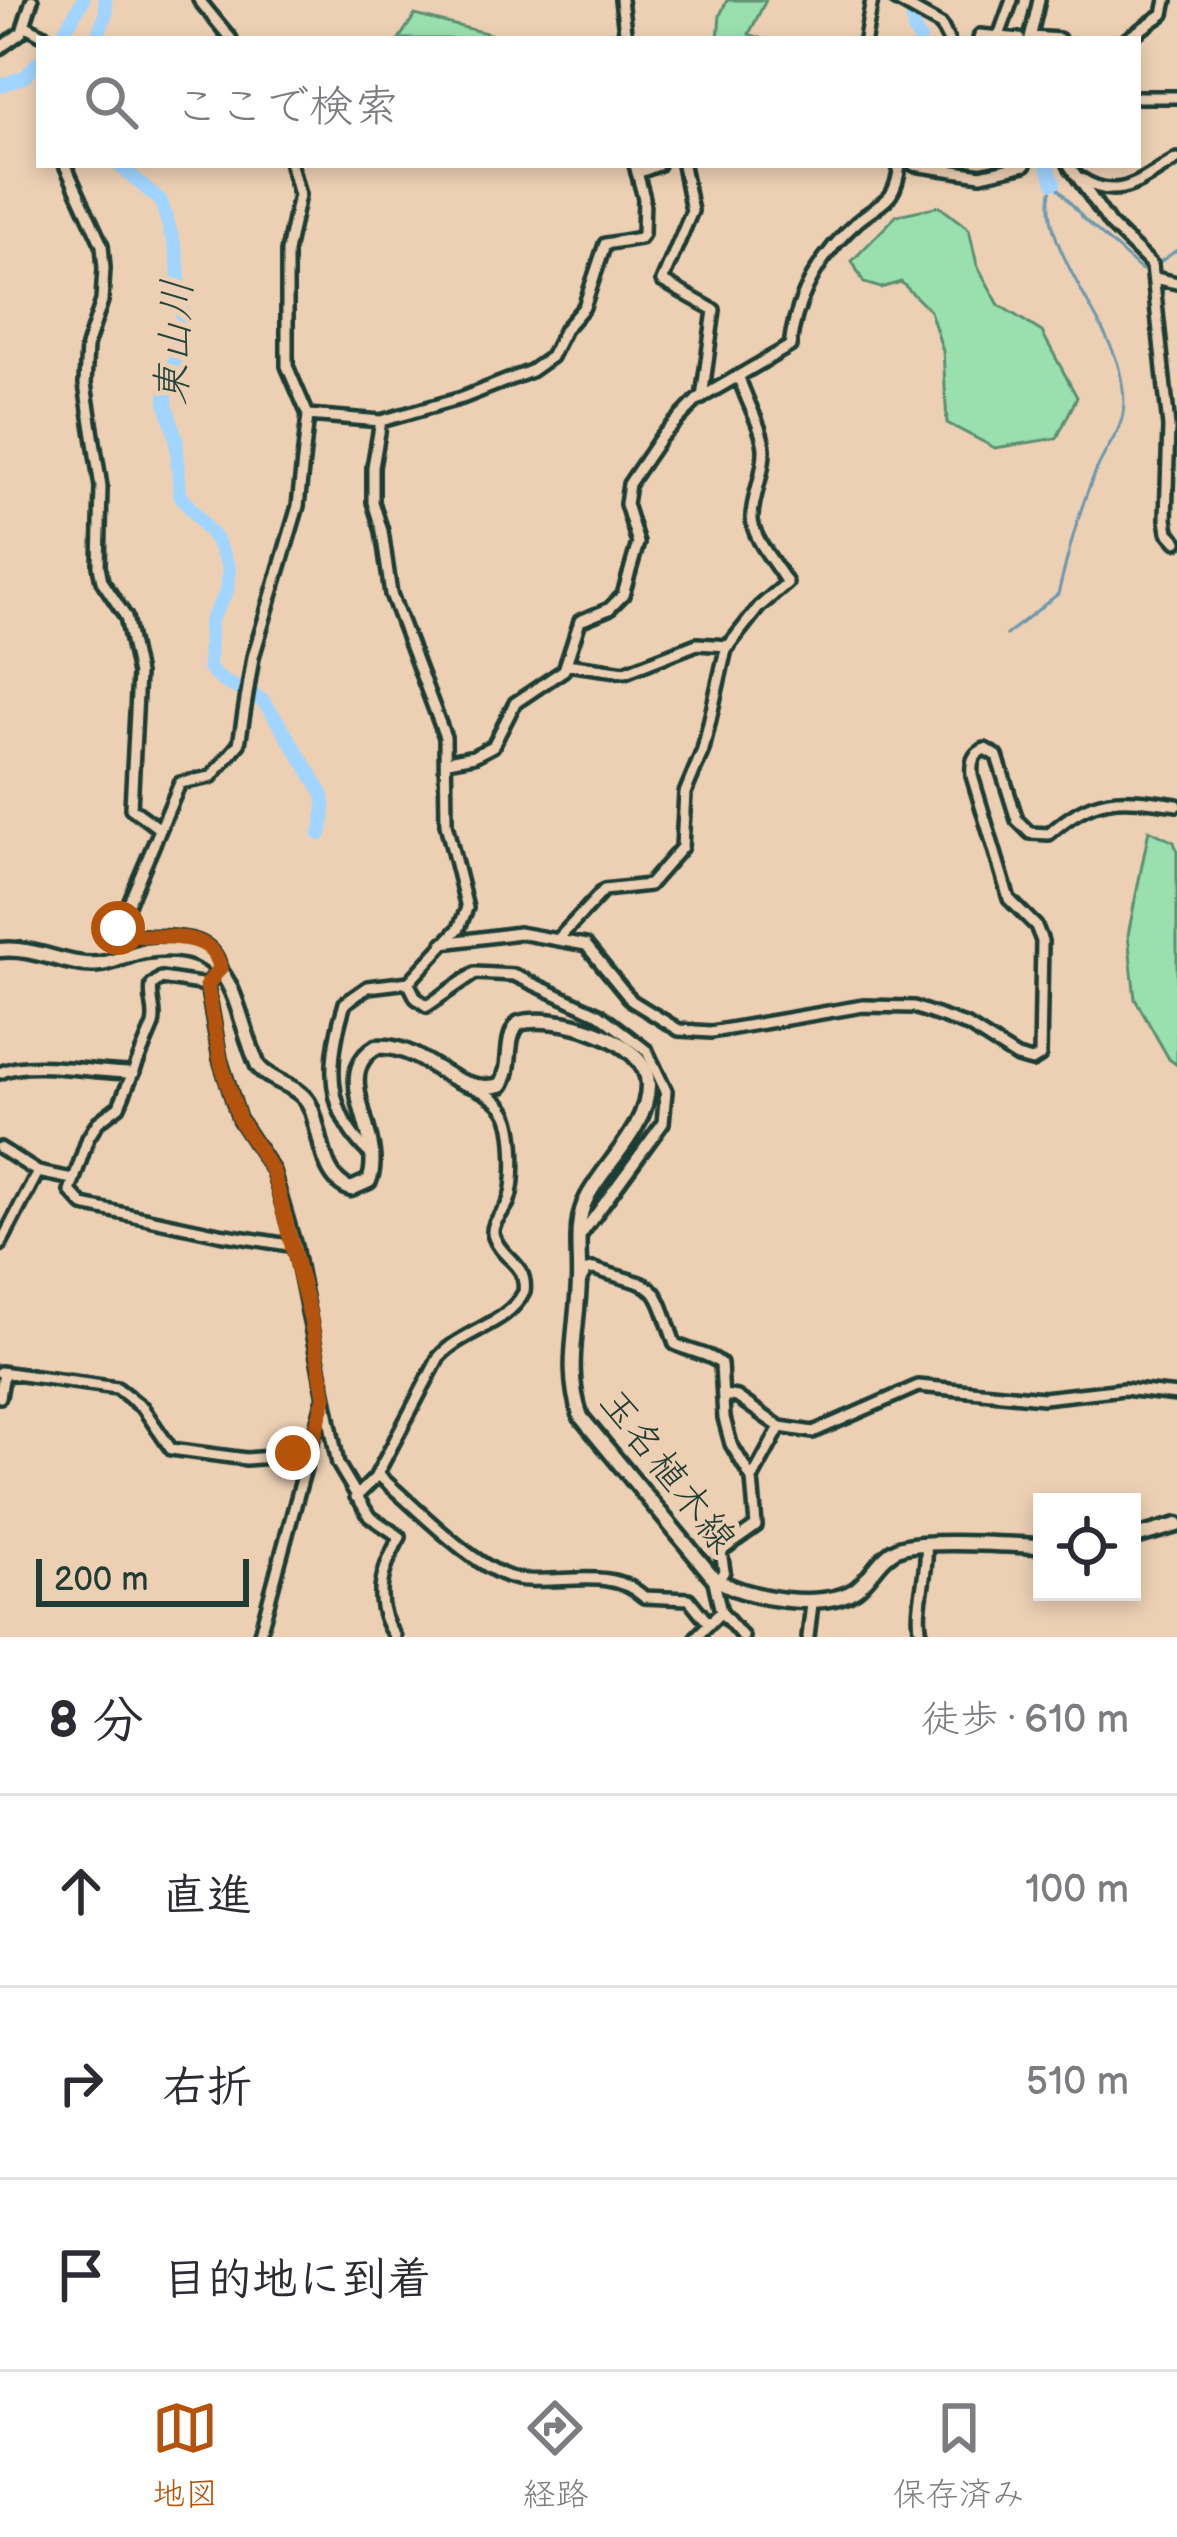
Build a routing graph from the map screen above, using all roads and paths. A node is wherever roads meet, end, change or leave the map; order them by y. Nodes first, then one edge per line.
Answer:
1 (32, 0) edge
2 (199, 0) edge
3 (621, 0) edge
4 (872, 0) edge
5 (896, 0) edge
6 (1012, 0) edge
7 (1039, 0) edge
8 (1166, 0) edge
9 (24, 25) junction
10 (44, 36) edge
11 (229, 36) edge
12 (626, 36) edge
13 (866, 36) edge
14 (946, 36) edge
15 (980, 36) edge
16 (999, 36) joint
17 (1028, 36) edge
18 (1131, 36) edge
19 (0, 48) edge
20 (1141, 97) edge
21 (1177, 97) edge
22 (1177, 159) edge
23 (66, 168) edge
24 (292, 168) edge
25 (684, 168) edge
26 (900, 168) edge
27 (934, 168) edge
28 (1012, 168) edge
29 (1071, 168) edge
30 (636, 169) edge
31 (1076, 176) junction
32 (1155, 278) junction
33 (1177, 283) edge
34 (739, 377) junction
35 (702, 398) junction
36 (308, 416) junction
37 (381, 421) junction
38 (1177, 542) edge
39 (728, 646) junction
40 (566, 664) junction
41 (448, 761) junction
42 (1177, 805) edge
43 (160, 829) junction
44 (559, 938) junction
45 (443, 943) junction
46 (0, 950) edge
47 (220, 968) junction
48 (408, 982) junction
49 (207, 985) junction
50 (134, 1072) junction
51 (0, 1073) edge
52 (468, 1086) junction
53 (0, 1148) edge
54 (376, 1160) junction
55 (38, 1172) junction
56 (72, 1179) junction
57 (578, 1238) junction
58 (0, 1245) edge
59 (295, 1246) junction
60 (580, 1282) junction
61 (2, 1373) edge
62 (724, 1395) junction
63 (1177, 1395) edge
64 (0, 1397) edge
65 (325, 1397) junction
66 (780, 1427) junction
67 (309, 1454) junction
68 (377, 1474) junction
69 (752, 1479) junction
70 (356, 1497) junction
71 (1177, 1525) edge
72 (1141, 1535) edge
73 (926, 1545) junction
74 (1033, 1546) edge
75 (716, 1579) junction
76 (812, 1604) junction
77 (721, 1612) junction
78 (709, 1624) junction
79 (264, 1634) edge
80 (394, 1637) edge
81 (696, 1637) edge
82 (743, 1637) edge
83 (808, 1637) edge
84 (922, 1637) edge

1 - 9 street
2 - 11 street
3 - 12 street
4 - 13 street
5 - 14 street
6 - 16 street
7 - 17 street
8 - 18 street
9 - 10 street
9 - 19 street
15 - 16 street
20 - 21 street
22 - 31 street
23 - 43 street
24 - 36 street
25 - 35 street
26 - 34 street
27 - 28 street
29 - 31 street
30 - 37 street
31 - 32 street
32 - 33 street
32 - 38 street
34 - 35 street
34 - 39 street
35 - 40 street
36 - 37 street
36 - 43 street
37 - 41 street
39 - 40 street
39 - 44 street
40 - 41 street
41 - 45 street
42 - 44 street
43 - 47 street
44 - 45 street
45 - 48 street
46 - 47 main road
47 - 49 street
47 - 54 main road
48 - 54 street
48 - 57 street
49 - 50 street
49 - 59 street
50 - 51 street
50 - 56 street
52 - 54 main road
52 - 57 main road, 玉名植木線
52 - 68 street
53 - 55 street
55 - 56 street
55 - 58 street
56 - 59 street
57 - 60 main road, 玉名植木線
59 - 65 street
60 - 62 street
60 - 75 main road, 玉名植木線
61 - 64 street
61 - 67 street
62 - 66 street
62 - 69 street
63 - 66 street
65 - 67 street
65 - 70 street
66 - 69 street
67 - 79 street
68 - 70 street
68 - 78 street
69 - 75 street
70 - 80 street
71 - 72 main road
73 - 74 main road
73 - 76 main road
73 - 84 street
75 - 76 main road, 玉名植木線
75 - 77 street
76 - 83 street
77 - 78 street
77 - 82 street
78 - 81 street

